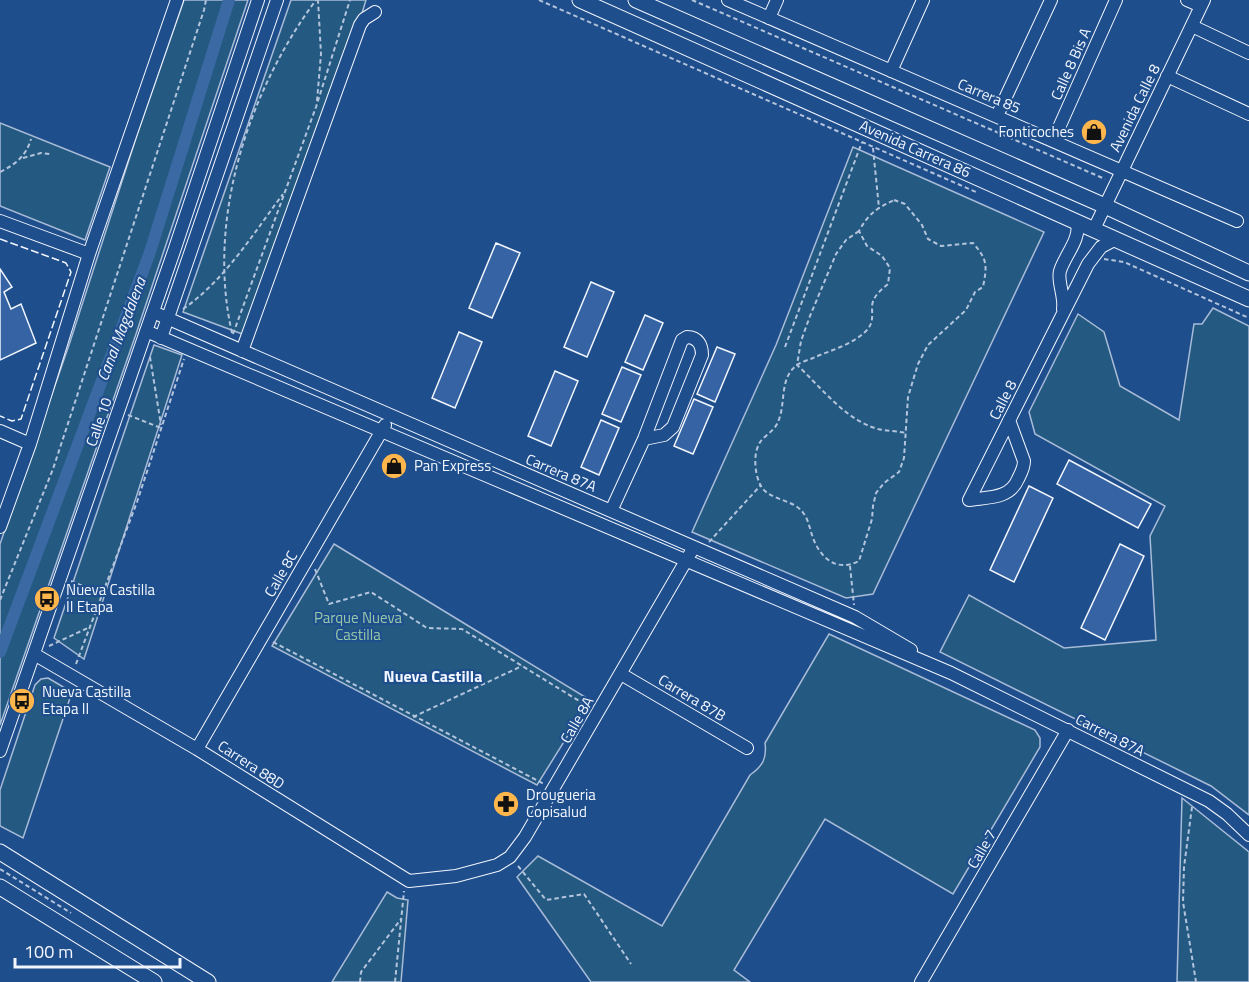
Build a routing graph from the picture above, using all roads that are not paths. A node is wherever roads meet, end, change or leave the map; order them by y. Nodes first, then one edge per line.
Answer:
1 (177, 0) edge
2 (258, 0) edge
3 (277, 0) edge
4 (580, 0) edge
5 (636, 0) edge
6 (728, 0) edge
7 (777, 0) edge
8 (923, 0) edge
9 (1051, 0) edge
10 (1116, 0) edge
11 (1187, 0) edge
12 (1203, 3) edge
13 (375, 12) dead end
14 (769, 18) junction
15 (1192, 26) junction
16 (1249, 53) edge
17 (891, 70) junction
18 (1167, 76) junction
19 (1249, 114) edge
20 (997, 116) junction
21 (1053, 141) junction
22 (1122, 171) junction
23 (1105, 206) junction
24 (1237, 220) dead end
25 (0, 221) edge
26 (1077, 222) junction
27 (1094, 229) junction
28 (1116, 239) junction
29 (89, 254) junction
30 (1249, 273) edge
31 (1249, 299) edge
32 (153, 312) junction
33 (1063, 313) junction
34 (168, 319) junction
35 (146, 331) junction
36 (161, 338) junction
37 (242, 351) junction
38 (391, 415) junction
39 (1009, 420) junction
40 (0, 431) edge
41 (381, 432) junction
42 (644, 439) junction
43 (30, 444) junction
44 (611, 511) junction
45 (0, 527) edge
46 (698, 549) junction
47 (687, 562) junction
48 (34, 654) junction
49 (951, 673) junction
50 (621, 674) junction
51 (1068, 730) junction
52 (747, 748) dead end
53 (197, 749) junction
54 (0, 751) edge
55 (1249, 836) edge
56 (0, 852) edge
57 (510, 857) joint
58 (0, 887) edge
59 (154, 982) edge
60 (208, 982) edge
61 (921, 982) edge

1 - 29 street
2 - 32 street, Calle 10
3 - 34 street
4 - 26 main road, Avenida Carrera 86
5 - 23 main road, Avenida Carrera 86
6 - 14 street, Carrera 85
7 - 14 street
8 - 17 street
9 - 20 street
10 - 21 street, Calle 8 Bis A
11 - 12 street
12 - 15 street, Avenida Calle 8
13 - 37 street
14 - 17 street, Carrera 85
15 - 16 street
15 - 18 street, Avenida Calle 8
17 - 20 street, Carrera 85
18 - 19 street
18 - 22 street, Avenida Calle 8
20 - 21 street, Carrera 85
21 - 22 street, Carrera 85
22 - 23 street, Avenida Calle 8
22 - 24 street, Carrera 85
23 - 27 street, Avenida Calle 8
23 - 30 main road, Avenida Carrera 86
25 - 29 street
26 - 27 main road, Avenida Carrera 86
26 - 33 street
27 - 28 main road, Avenida Carrera 86
28 - 31 main road, Avenida Carrera 86
28 - 33 street, Calle 8
29 - 43 street
32 - 34 street, Carrera 87A
32 - 35 street, Calle 10
33 - 39 street, Calle 8
34 - 36 street
34 - 37 street, Carrera 87A
35 - 36 street, Carrera 87A
35 - 48 street, Calle 10
36 - 41 street, Carrera 87A
37 - 38 street, Carrera 87A
38 - 41 street, Calle 8C
38 - 44 street, Carrera 87A
39 - 39 street, Calle 8
40 - 43 street
41 - 47 street, Carrera 87A
41 - 53 street, Calle 8C
42 - 42 street
42 - 44 street
43 - 45 street
44 - 46 street, Carrera 87A
46 - 47 street, Calle 8A
46 - 49 street, Carrera 87A
47 - 49 street, Carrera 87A
47 - 50 street, Calle 8A
48 - 53 street, Carrera 88D
48 - 54 street, Calle 10
49 - 51 street, Carrera 87A
50 - 52 street, Carrera 87B
50 - 57 street, Calle 8A
51 - 55 street, Carrera 87A
51 - 61 street, Calle 7
53 - 57 street, Carrera 88D
56 - 60 main road
58 - 59 main road

